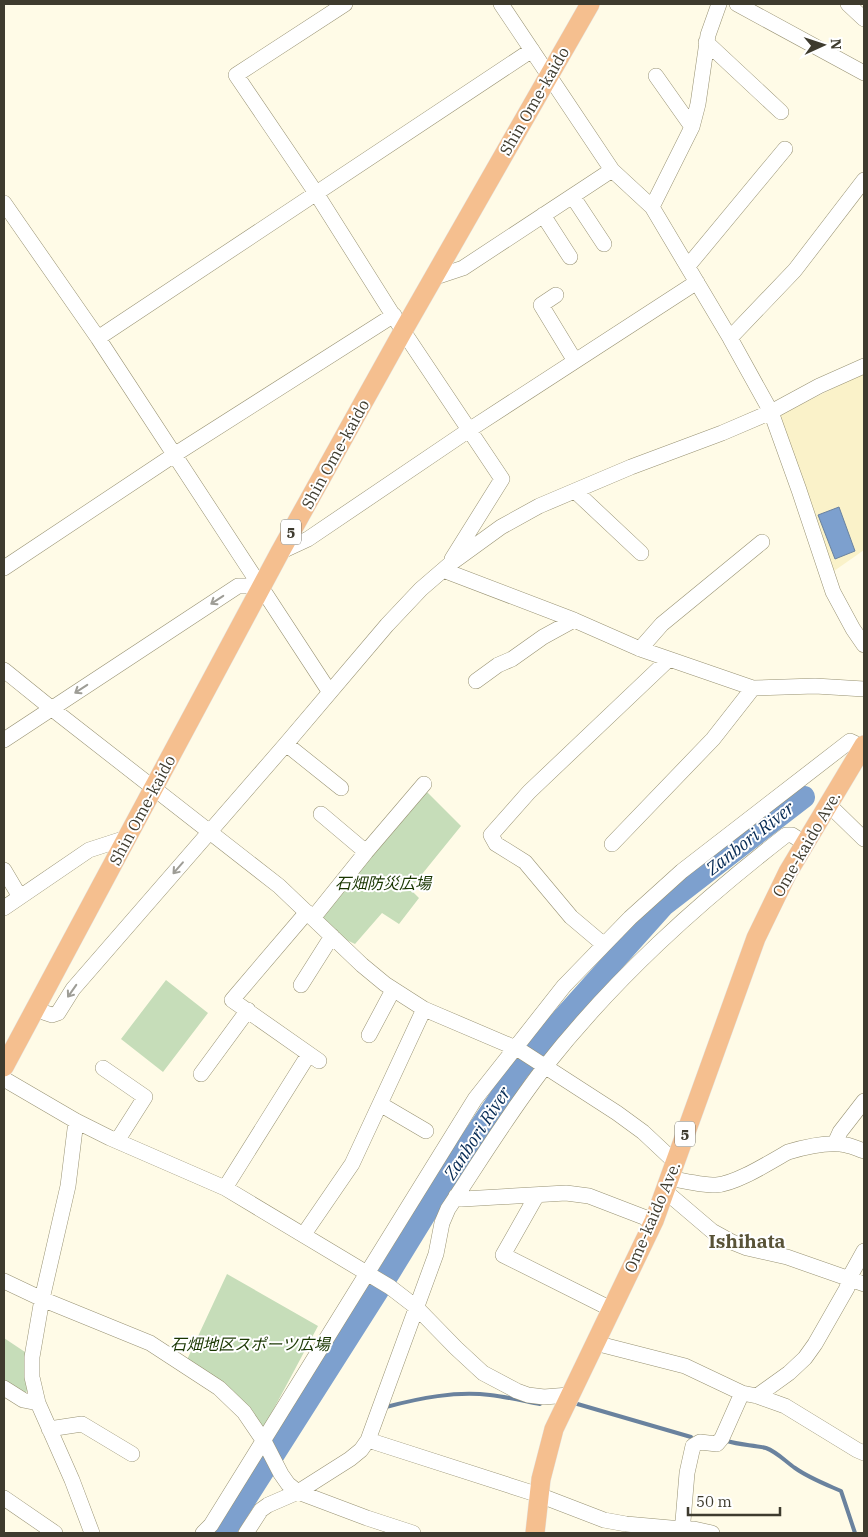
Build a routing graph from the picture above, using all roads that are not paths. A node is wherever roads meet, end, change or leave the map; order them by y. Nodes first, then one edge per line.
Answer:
1 (344, 4) edge
2 (501, 4) edge
3 (590, 4) edge
4 (719, 4) edge
5 (737, 4) edge
6 (848, 4) edge
7 (864, 19) edge
8 (706, 42) junction
9 (532, 50) junction
10 (864, 73) edge
11 (549, 76) junction
12 (656, 76) dead end
13 (781, 112) dead end
14 (692, 127) junction
15 (785, 149) dead end
16 (612, 170) junction
17 (864, 180) edge
18 (316, 193) junction
19 (573, 197) junction
20 (4, 203) edge
21 (652, 207) junction
22 (543, 215) junction
23 (604, 244) dead end
24 (570, 257) dead end
25 (688, 266) junction
26 (433, 278) junction
27 (697, 282) junction
28 (556, 295) dead end
29 (399, 323) junction
30 (98, 338) junction
31 (730, 338) junction
32 (574, 361) junction
33 (864, 366) edge
34 (771, 412) junction
35 (469, 430) junction
36 (174, 455) junction
37 (575, 491) junction
38 (762, 542) dead end
39 (280, 552) junction
40 (641, 553) dead end
41 (447, 567) junction
42 (4, 568) edge
43 (261, 586) junction
44 (574, 620) junction
45 (864, 645) edge
46 (640, 649) junction
47 (668, 660) junction
48 (4, 670) edge
49 (476, 681) dead end
50 (753, 688) junction
51 (864, 689) edge
52 (329, 691) junction
53 (51, 708) junction
54 (4, 740) edge
55 (286, 744) junction
56 (864, 746) edge
57 (424, 784) dead end
58 (154, 787) junction
59 (341, 788) dead end
60 (829, 806) junction
61 (321, 814) dead end
62 (210, 831) junction
63 (126, 838) junction
64 (864, 839) edge
65 (612, 844) dead end
66 (806, 844) junction
67 (366, 852) junction
68 (4, 870) edge
69 (20, 897) junction
70 (4, 908) edge
71 (310, 915) junction
72 (332, 936) junction
73 (603, 944) junction
74 (301, 985) dead end
75 (393, 990) junction
76 (34, 1009) junction
77 (424, 1009) junction
78 (248, 1010) junction
79 (369, 1035) dead end
80 (516, 1049) junction
81 (544, 1066) junction
82 (4, 1068) edge
83 (103, 1068) dead end
84 (200, 1074) dead end
85 (4, 1079) edge
86 (864, 1101) edge
87 (380, 1104) junction
88 (76, 1121) junction
89 (426, 1131) dead end
90 (117, 1141) junction
91 (835, 1144) junction
92 (864, 1151) edge
93 (670, 1177) junction
94 (225, 1188) junction
95 (537, 1195) junction
96 (456, 1196) junction
97 (654, 1221) junction
98 (304, 1234) junction
99 (864, 1250) edge
100 (369, 1274) junction
101 (849, 1278) junction
102 (4, 1281) edge
103 (864, 1284) edge
104 (42, 1299) junction
105 (416, 1307) junction
106 (611, 1309) junction
107 (594, 1343) junction
108 (4, 1388) edge
109 (742, 1394) junction
110 (569, 1395) junction
111 (757, 1396) junction
112 (38, 1402) junction
113 (49, 1429) junction
114 (368, 1440) junction
115 (264, 1442) junction
116 (864, 1453) edge
117 (132, 1454) dead end
118 (298, 1492) junction
119 (539, 1495) junction
120 (4, 1498) edge
121 (682, 1531) edge
122 (55, 1533) edge
123 (92, 1533) edge
124 (203, 1533) edge
125 (246, 1533) edge
126 (413, 1533) edge
127 (534, 1533) edge
128 (712, 1533) edge

1 - 18 street
2 - 9 street
3 - 11 main road, Shin Ome-kaido / 5
4 - 8 street
5 - 10 street
6 - 7 street
8 - 13 street
8 - 14 street
9 - 11 street
9 - 18 street
11 - 16 street
11 - 26 main road, Shin Ome-kaido / 5
12 - 14 street
14 - 21 street
15 - 25 street
16 - 19 street
16 - 21 street
17 - 31 street
18 - 29 street
18 - 30 street
19 - 22 street
19 - 23 street
20 - 30 street
21 - 25 street
22 - 24 street
22 - 26 street
25 - 27 street
26 - 29 main road, Shin Ome-kaido / 5
27 - 31 street
27 - 32 street
28 - 32 street
29 - 35 street
29 - 36 street
29 - 39 main road, Shin Ome-kaido / 5
30 - 36 street
31 - 34 street
32 - 35 street
33 - 34 street
34 - 37 street
34 - 45 street
35 - 39 street
35 - 41 street
36 - 42 street
36 - 43 street
37 - 40 street
37 - 41 street
38 - 46 street
39 - 43 main road, Shin Ome-kaido / 5
41 - 44 street
41 - 52 street
43 - 52 street
43 -> 53 street
43 - 58 main road, Shin Ome-kaido / 5
44 - 46 street
44 - 49 street
46 - 47 street
47 - 50 street
47 - 73 street
48 - 53 street
50 - 51 street
50 - 65 street
52 - 55 street
53 - 54 street
53 - 58 street
55 - 59 street
55 - 62 street
56 - 60 main road, Ome-kaido Ave. / 5
56 - 73 street
57 - 67 street
58 - 62 street
58 - 63 main road, Shin Ome-kaido / 5
60 - 64 street
60 - 66 main road, Ome-kaido Ave. / 5
61 - 67 street
62 - 71 street
62 -> 76 street
63 - 69 street
63 - 76 main road, Shin Ome-kaido / 5
66 - 81 street
66 - 93 main road, Ome-kaido Ave. / 5
67 - 71 street
68 - 69 street
69 - 70 street
71 - 72 street
71 - 78 street
72 - 74 street
72 - 75 street
73 - 80 street
75 - 77 street
75 - 79 street
76 - 82 main road, Shin Ome-kaido / 5
77 - 80 street
77 - 87 street
78 - 84 street
78 - 94 street
80 - 81 street
80 - 100 street
81 - 93 street
81 - 96 street
83 - 90 street
85 - 88 street
86 - 91 street
87 - 89 street
87 - 98 street
88 - 90 street
88 - 104 street
90 - 94 street
91 - 92 street
91 - 93 street
93 - 97 main road, Ome-kaido Ave. / 5
93 - 101 street
94 - 98 street
95 - 96 street
95 - 97 street
95 - 106 street
96 - 105 street
97 - 106 main road, Ome-kaido Ave. / 5
98 - 100 street
99 - 101 street
100 - 105 street
100 - 115 street
101 - 103 street
101 - 111 street
102 - 104 street
104 - 112 street
104 - 115 street
105 - 110 street
105 - 114 street
106 - 107 main road, Ome-kaido Ave. / 5
107 - 109 street
107 - 110 main road, Ome-kaido Ave. / 5
108 - 112 street
109 - 111 street
109 - 121 street
110 - 119 main road, Ome-kaido Ave. / 5
111 - 116 street
112 - 113 street
113 - 117 street
113 - 123 street
114 - 118 street
114 - 119 street
115 - 118 street
115 - 124 street
118 - 125 street
118 - 126 street
119 - 121 street
119 - 127 main road, Ome-kaido Ave. / 5
120 - 122 street
121 - 128 street

